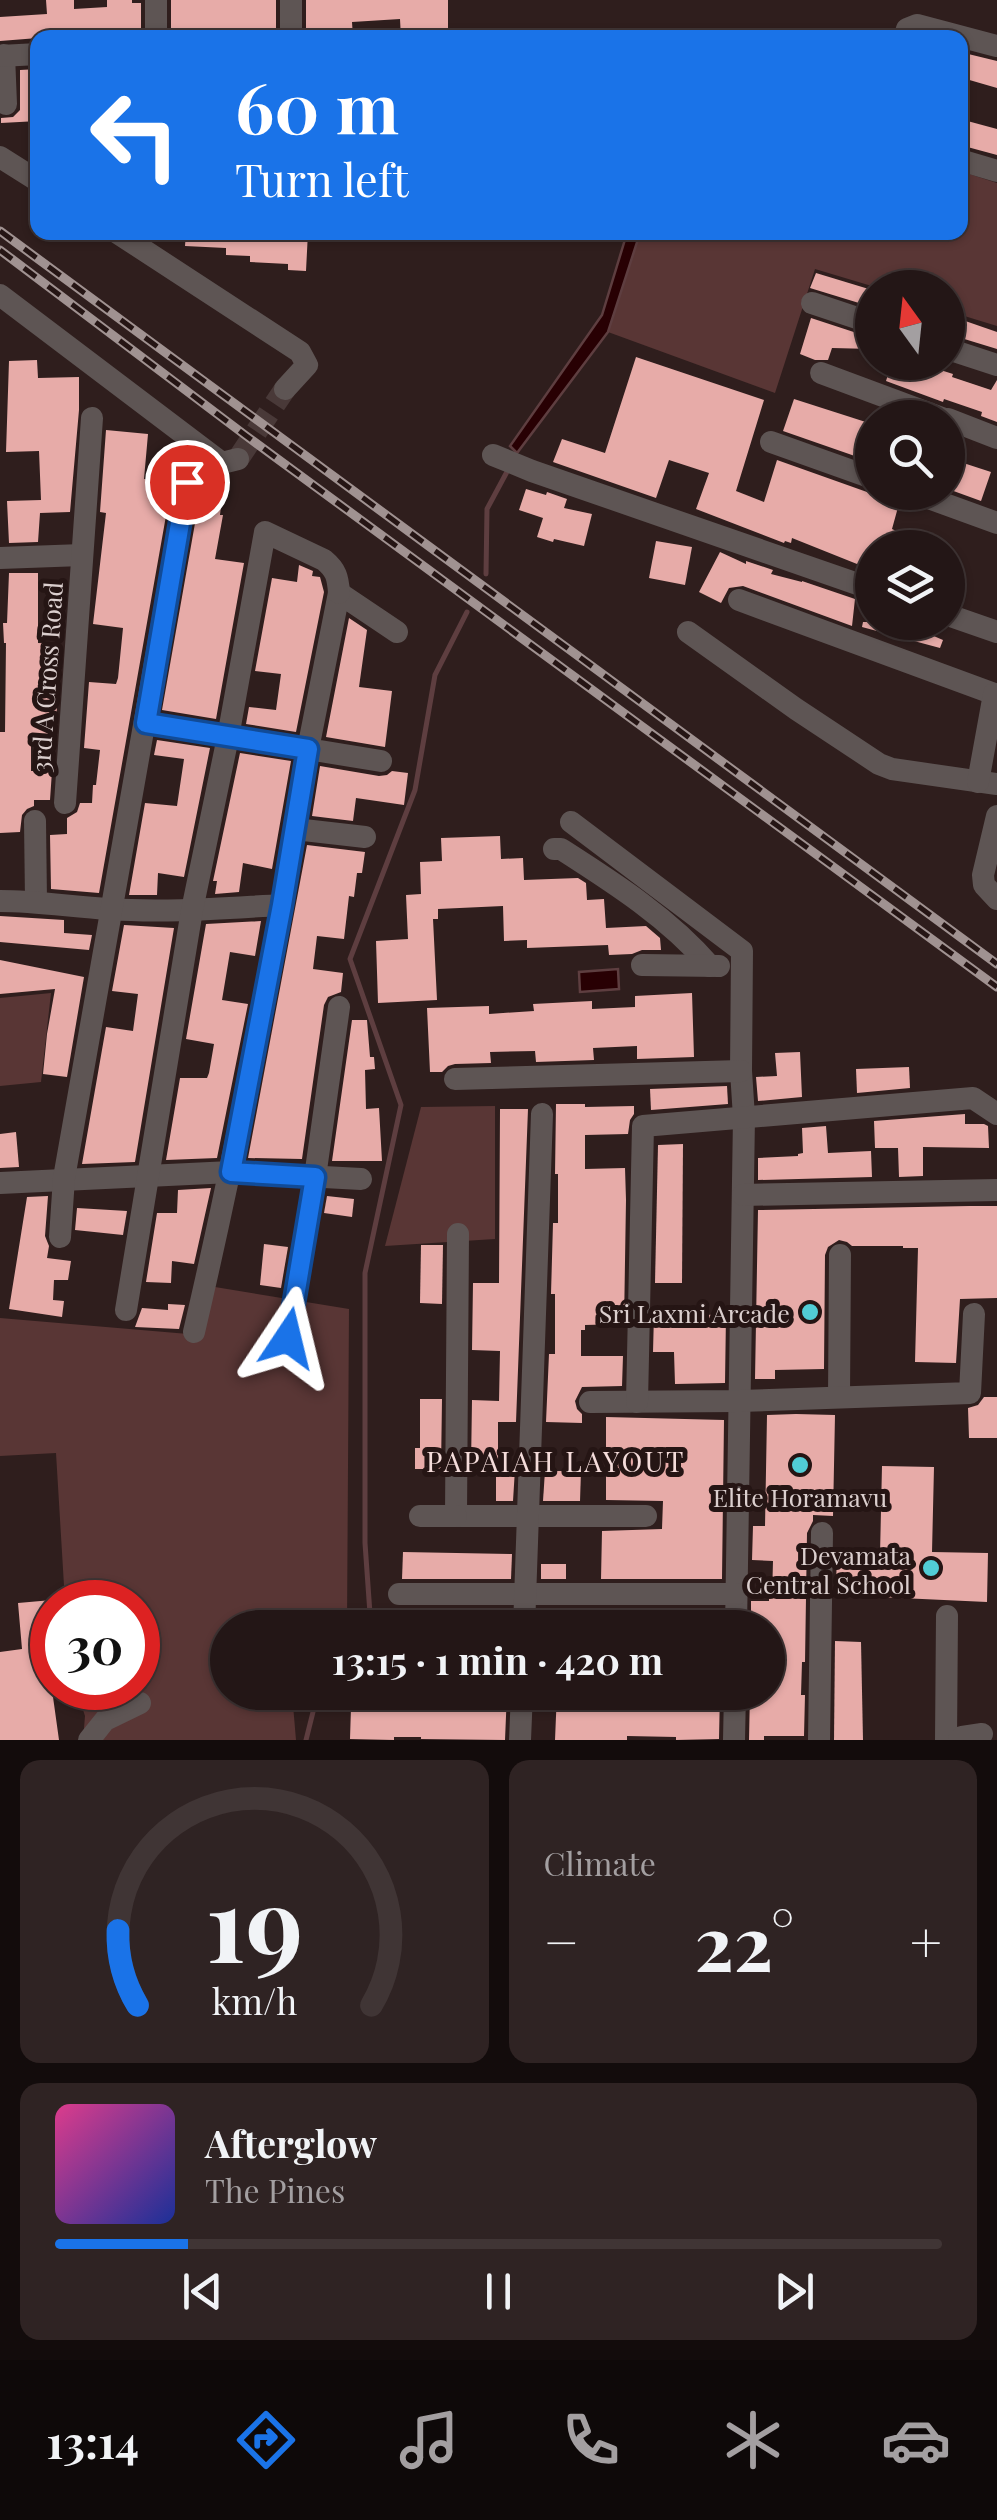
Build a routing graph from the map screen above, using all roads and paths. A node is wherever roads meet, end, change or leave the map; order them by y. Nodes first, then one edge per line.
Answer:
1 (156, 0) edge
2 (291, 0) edge
3 (156, 30) edge
4 (291, 30) edge
5 (906, 30) edge
6 (935, 30) edge
7 (968, 38) edge
8 (997, 46) edge
9 (30, 54) edge
10 (2, 56) edge
11 (6, 104) dead end
12 (0, 157) edge
13 (968, 162) edge
14 (997, 171) edge
15 (30, 177) edge
16 (128, 240) edge
17 (0, 295) edge
18 (812, 303) dead end
19 (855, 317) edge
20 (965, 354) edge
21 (997, 365) edge
22 (821, 373) dead end
23 (285, 389) tunnel mouth
24 (895, 400) edge
25 (92, 418) dead end
26 (965, 426) edge
27 (997, 438) edge
28 (771, 442) dead end
29 (492, 455) dead end
30 (238, 459) dead end
31 (855, 472) edge
32 (187, 482) dead end
33 (961, 510) edge
34 (997, 523) edge
35 (82, 555) junction
36 (0, 558) edge
37 (855, 583) edge
38 (339, 593) junction
39 (739, 600) dead end
40 (965, 621) edge
41 (397, 632) dead end
42 (688, 632) dead end
43 (997, 632) edge
44 (996, 694) edge
45 (146, 723) junction
46 (228, 738) junction
47 (308, 749) junction
48 (381, 761) dead end
49 (987, 783) edge
50 (65, 803) dead end
51 (997, 816) edge
52 (35, 821) dead end
53 (572, 822) dead end
54 (295, 830) junction
55 (365, 836) dead end
56 (554, 849) dead end
57 (997, 899) edge
58 (0, 901) edge
59 (36, 901) junction
60 (282, 905) junction
61 (110, 909) junction
62 (192, 910) junction
63 (642, 965) dead end
64 (710, 966) junction
65 (742, 970) junction
66 (339, 1006) dead end
67 (741, 1072) junction
68 (455, 1078) dead end
69 (542, 1114) dead end
70 (997, 1114) edge
71 (744, 1118) junction
72 (231, 1172) junction
73 (150, 1174) junction
74 (315, 1177) junction
75 (64, 1178) junction
76 (362, 1179) dead end
77 (0, 1183) edge
78 (997, 1190) edge
79 (742, 1196) junction
80 (458, 1234) dead end
81 (60, 1237) dead end
82 (840, 1255) dead end
83 (126, 1310) dead end
84 (974, 1314) dead end
85 (194, 1332) dead end
86 (288, 1338) dead end
87 (839, 1398) junction
88 (740, 1401) junction
89 (590, 1402) dead end
90 (636, 1402) junction
91 (420, 1516) dead end
92 (456, 1516) junction
93 (528, 1516) junction
94 (646, 1516) dead end
95 (822, 1533) dead end
96 (399, 1594) dead end
97 (525, 1594) junction
98 (736, 1594) junction
99 (525, 1610) edge
100 (736, 1610) edge
101 (946, 1616) dead end
102 (126, 1710) edge
103 (521, 1710) edge
104 (735, 1710) edge
105 (982, 1734) dead end
106 (89, 1740) edge
107 (520, 1740) edge
108 (734, 1740) edge
109 (819, 1740) edge
110 (946, 1740) edge
111 (959, 1740) edge

1 - 3 street
2 - 4 street
5 - 6 street
7 - 8 street
9 - 10 street
10 - 11 street
12 - 15 street
13 - 14 street
16 - 23 street
17 - 30 street
18 - 19 street
20 - 21 street
22 - 24 street
25 - 35 street, 3rd A Cross Road
26 - 27 street
28 - 31 street
29 - 37 street
32 - 45 street
33 - 34 street
35 - 36 street
35 - 50 street, 3rd A Cross Road
38 - 41 street
38 - 46 street
38 - 47 street
39 - 44 street
40 - 43 street
42 - 49 street
44 - 49 street
45 - 46 street
45 - 61 street
46 - 47 street
46 - 62 street
47 - 48 street
47 - 54 street
51 - 57 street
52 - 59 street
53 - 65 street
54 - 55 street
54 - 60 street
56 - 64 street
58 - 59 street
59 - 61 street
60 - 62 street
60 - 72 street
61 - 62 street
61 - 75 street
62 - 73 street
63 - 64 street
64 - 65 street
65 - 67 street
66 - 74 street
67 - 68 street
67 - 71 street
69 - 93 street
70 - 71 street
71 - 79 street
71 - 90 street
72 - 73 street
72 - 74 street
72 - 85 street
73 - 75 street
73 - 83 street
74 - 76 street
74 - 86 street
75 - 77 street
75 - 81 street
78 - 79 street
79 - 88 street
80 - 92 street
82 - 87 street
84 - 87 street
87 - 88 street
88 - 90 street
88 - 98 street
89 - 90 street
91 - 92 street
92 - 93 street
93 - 94 street
93 - 97 street
95 - 109 street
96 - 97 street
97 - 98 street
97 - 99 street
98 - 100 street
101 - 110 street
102 - 106 street
103 - 107 street
104 - 108 street
105 - 111 street

